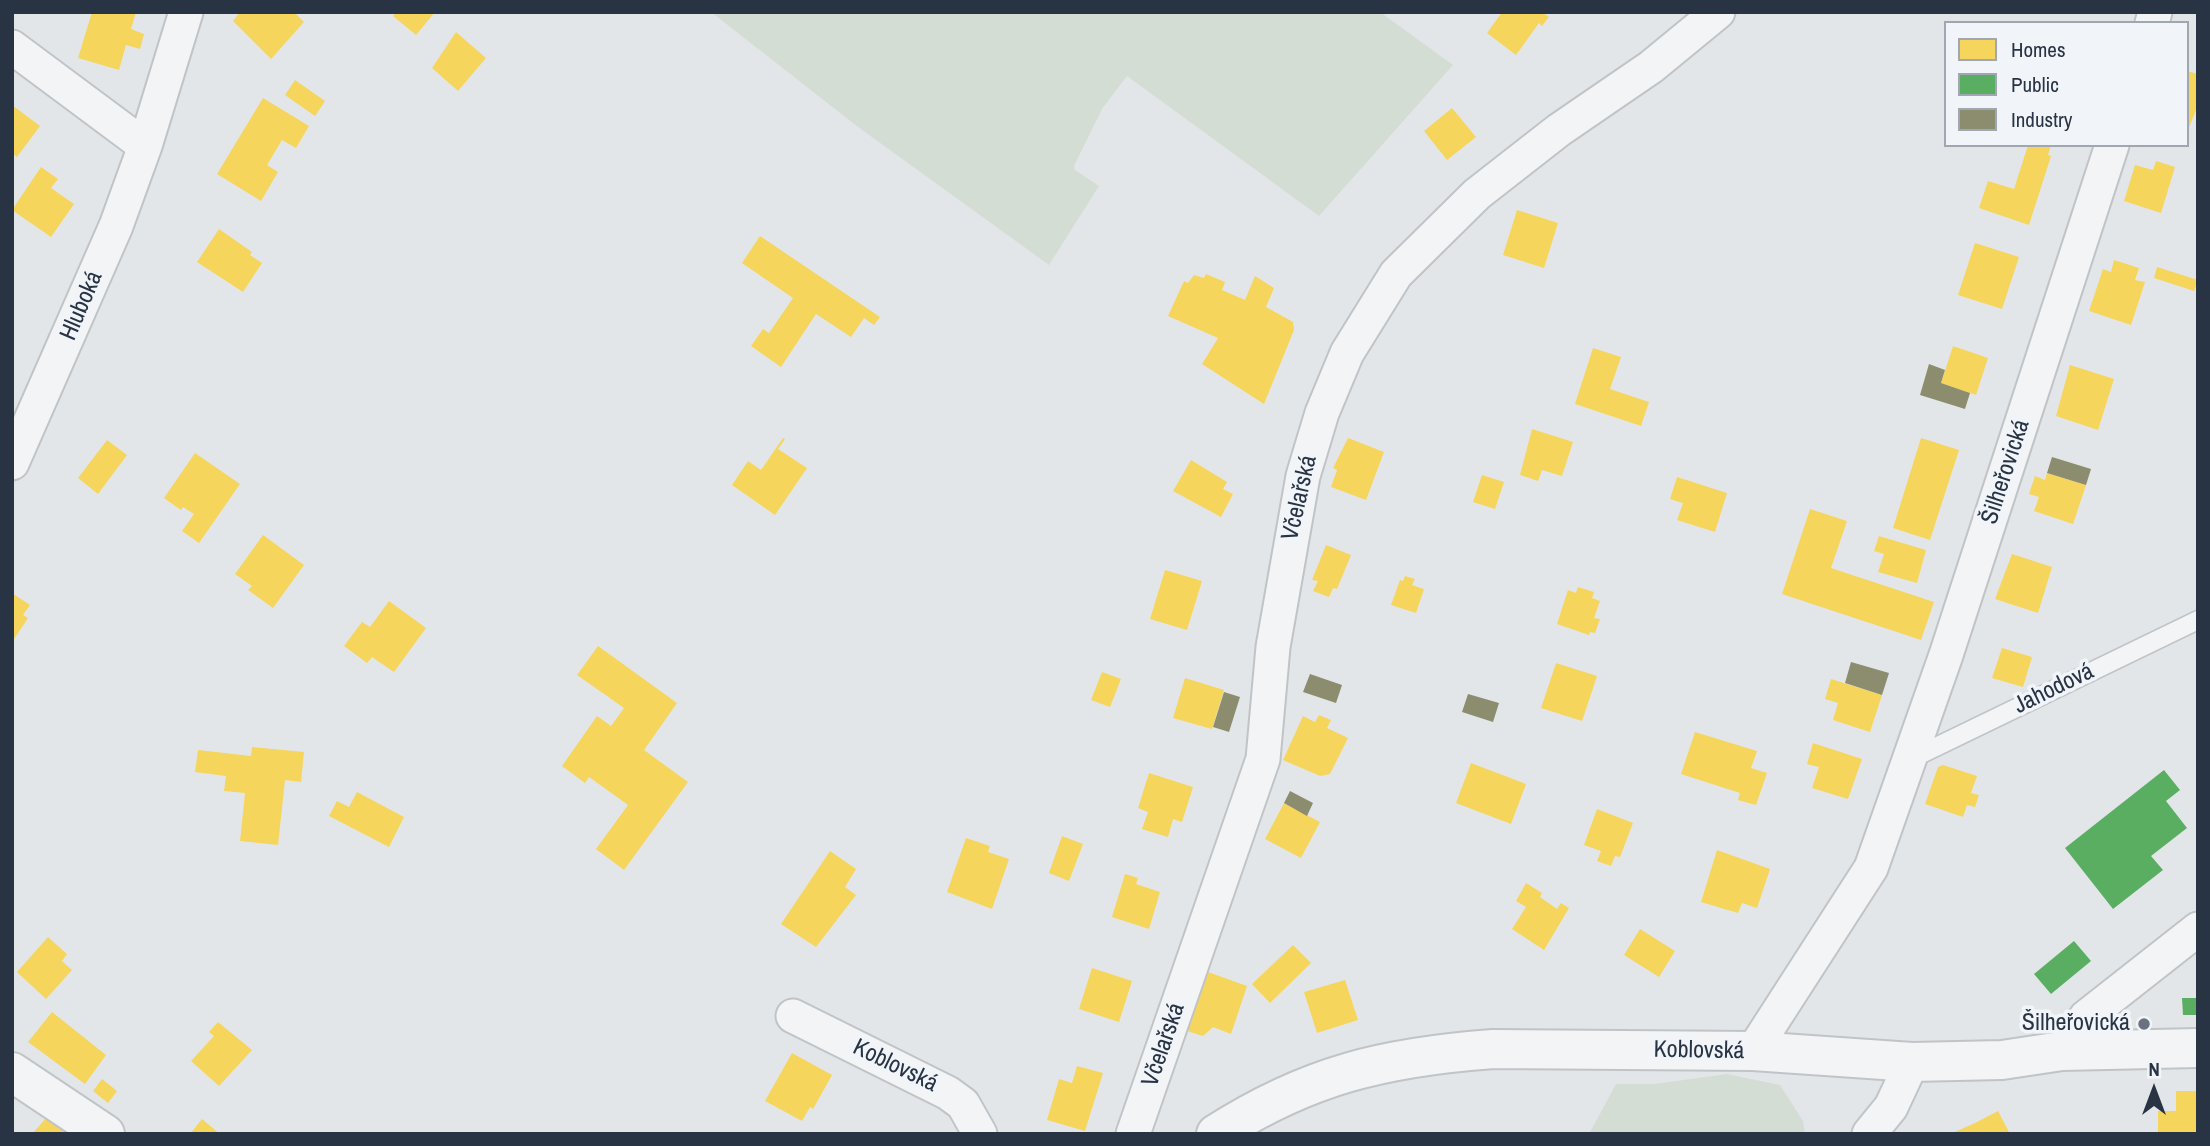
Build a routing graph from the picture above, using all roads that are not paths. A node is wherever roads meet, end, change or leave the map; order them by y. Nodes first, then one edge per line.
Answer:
1 (186, 12) edge
2 (1718, 12) edge
3 (12, 47) edge
4 (145, 146) junction
5 (2111, 147) edge
6 (12, 463) edge
7 (2198, 620) edge
8 (1911, 758) junction
9 (2198, 929) edge
10 (793, 1016) dead end
11 (2198, 1048) edge
12 (1753, 1051) junction
13 (2062, 1051) junction
14 (1912, 1062) junction
15 (12, 1072) edge
16 (105, 1134) edge
17 (980, 1134) edge
18 (1133, 1134) edge
19 (1216, 1134) edge
20 (1869, 1134) edge

1 - 4 street, Hluboká
2 - 18 street, Včelařská
3 - 4 street
4 - 6 street, Hluboká
5 - 8 street, Šilheřovická
7 - 8 lane, Jahodová
8 - 12 street, Šilheřovická
9 - 13 street
10 - 17 street, Koblovská
11 - 13 street, Koblovská
12 - 14 street, Koblovská
12 - 19 street, Koblovská
13 - 14 street, Koblovská
14 - 20 street
15 - 16 street

